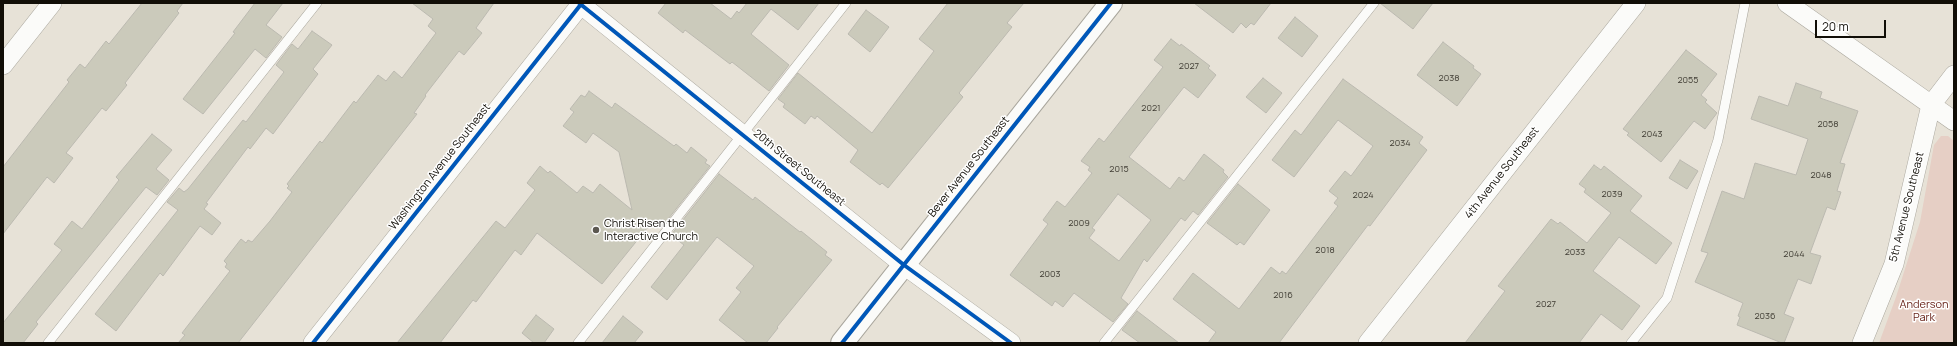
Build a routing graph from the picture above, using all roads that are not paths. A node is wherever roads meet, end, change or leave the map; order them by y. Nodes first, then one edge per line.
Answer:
1 (52, 3) edge
2 (317, 3) edge
3 (580, 3) edge
4 (846, 3) edge
5 (1111, 3) edge
6 (1374, 3) edge
7 (1636, 3) edge
8 (1745, 3) edge
9 (1787, 3) edge
10 (3, 65) edge
11 (1954, 75) edge
12 (1931, 105) junction
13 (1954, 121) edge
14 (743, 134) junction
15 (904, 265) junction
16 (48, 343) edge
17 (313, 343) edge
18 (578, 343) edge
19 (842, 343) edge
20 (1011, 343) edge
21 (1104, 343) edge
22 (1368, 343) edge
23 (1631, 343) edge
24 (1862, 343) edge

1 - 10 street
2 - 16 lane
3 - 14 street, 20th Street Southeast
3 - 17 street, Washington Avenue Southeast
4 - 14 lane
5 - 15 street, Bever Avenue Southeast
6 - 21 lane
7 - 22 street, 4th Avenue Southeast
8 - 23 lane
9 - 12 street
11 - 12 street, 5th Avenue Southeast
12 - 13 street
12 - 24 street, 5th Avenue Southeast
14 - 15 street, 20th Street Southeast
14 - 18 lane
15 - 19 street, Bever Avenue Southeast
15 - 20 street, 20th Street Southeast

